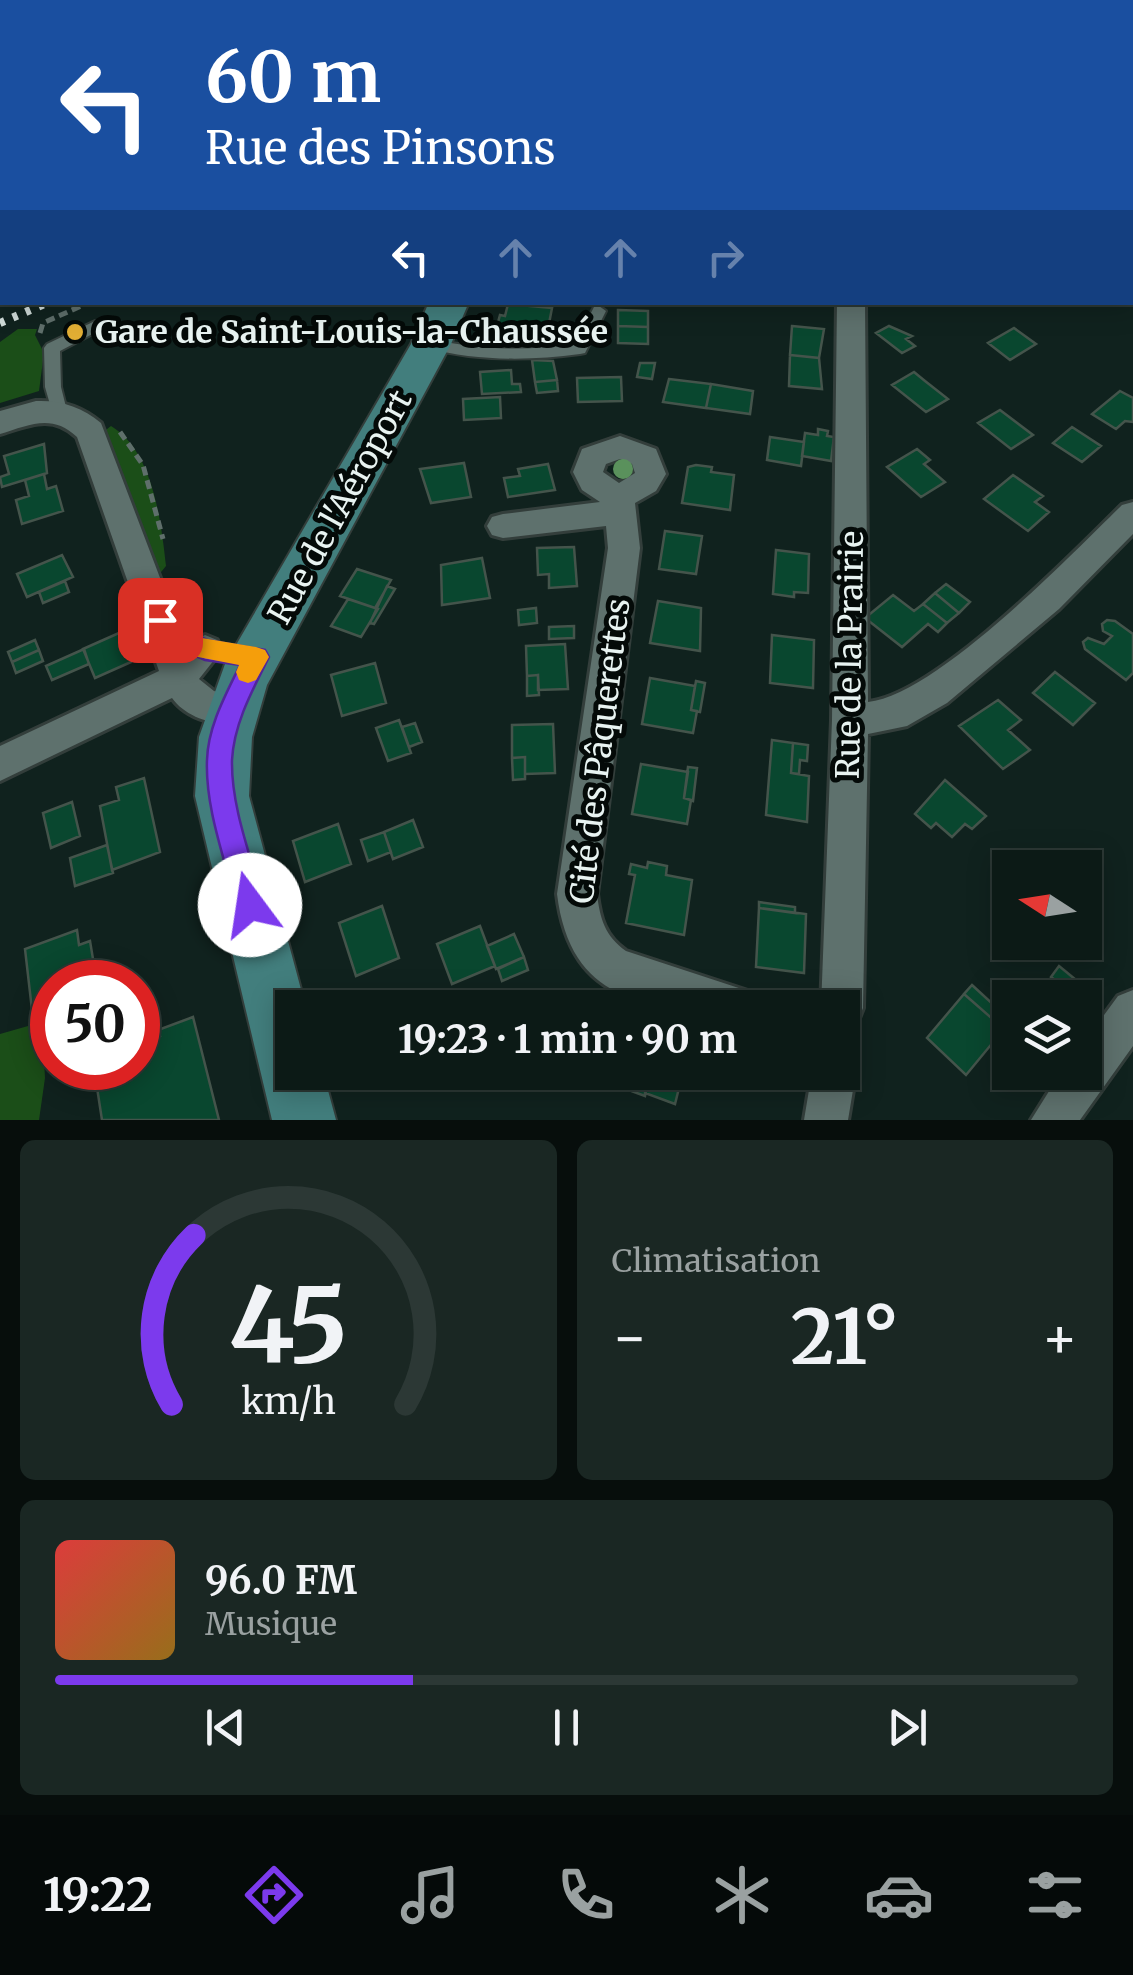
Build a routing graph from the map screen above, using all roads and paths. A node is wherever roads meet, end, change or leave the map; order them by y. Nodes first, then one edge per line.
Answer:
1 (851, 305) edge
2 (599, 311) dead end
3 (440, 323) edge
4 (95, 326) dead end
5 (59, 410) junction
6 (0, 423) edge
7 (1133, 514) edge
8 (504, 526) dead end
9 (165, 632) junction
10 (205, 650) junction
11 (256, 657) junction
12 (178, 678) junction
13 (230, 710) junction
14 (850, 720) junction
15 (0, 764) edge
16 (682, 990) edge
17 (842, 990) edge
18 (1133, 1011) edge
19 (831, 1090) edge
20 (304, 1120) edge
21 (826, 1120) edge
22 (1053, 1120) edge

1 - 14 street, Rue de la Prairie
2 - 3 lane
3 - 11 main road, Rue de l'Aéroport
4 - 5 lane
5 - 6 street
5 - 9 street
7 - 14 street
8 - 16 street, Cité des Pâquerettes
9 - 10 street
9 - 12 street
10 - 11 street
10 - 12 street
11 - 13 main road, Rue de l'Aéroport
12 - 13 street
12 - 15 street
13 - 20 main road, Rue de l'Aéroport
14 - 17 street, Rue de la Prairie
18 - 22 street
19 - 21 street

